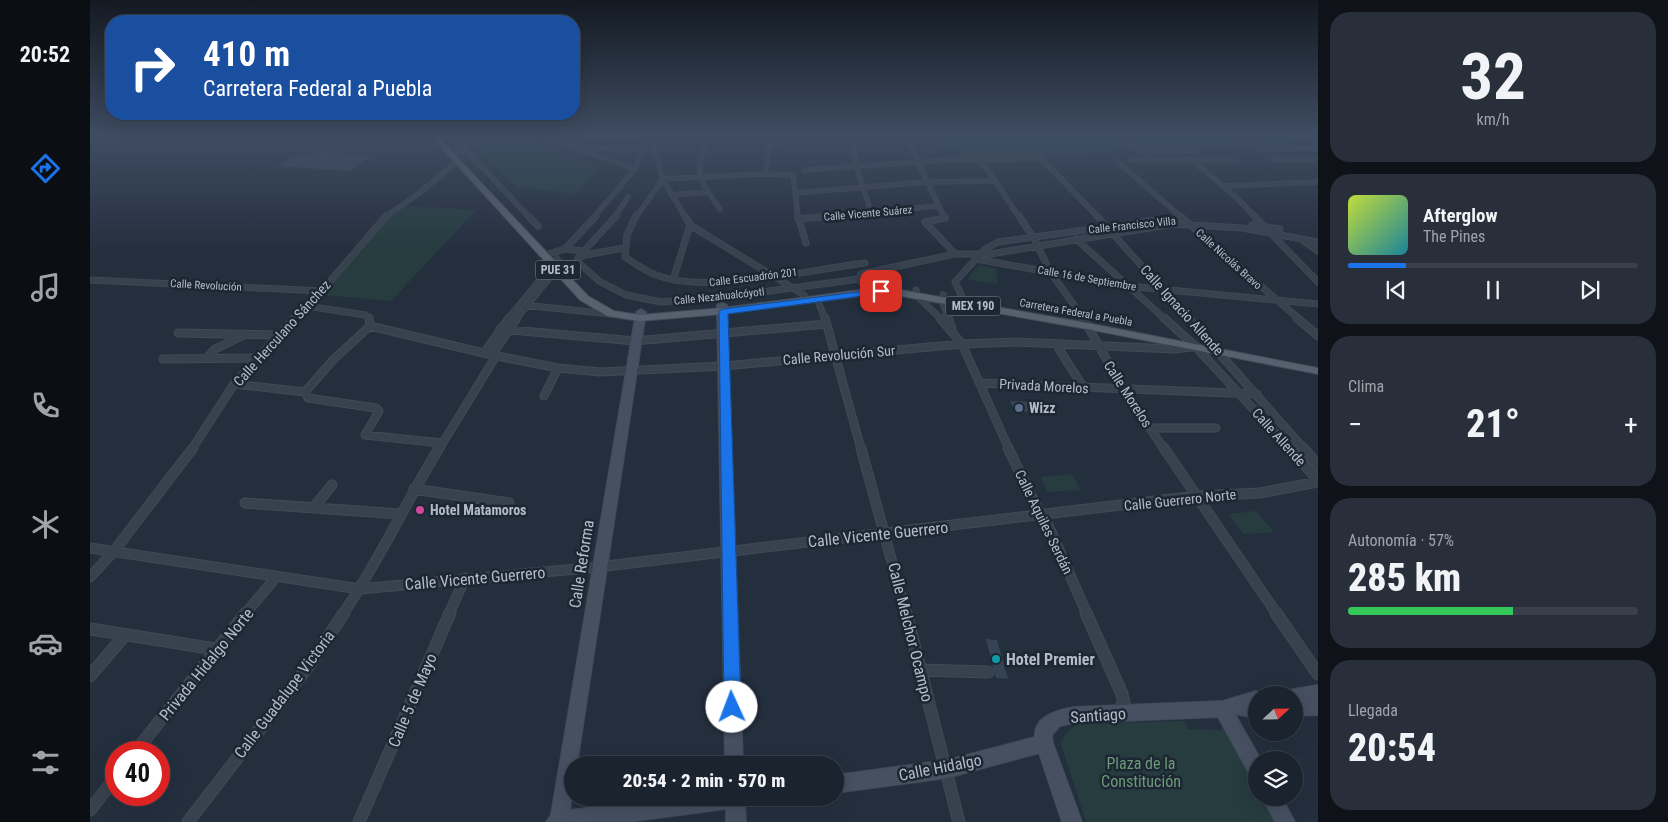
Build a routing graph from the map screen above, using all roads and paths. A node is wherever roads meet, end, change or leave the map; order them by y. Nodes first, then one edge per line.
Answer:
1 (440, 174) edge
2 (473, 174) edge
3 (489, 174) edge
4 (631, 174) edge
5 (661, 174) edge
6 (758, 174) edge
7 (776, 174) edge
8 (859, 174) edge
9 (923, 174) edge
10 (989, 174) edge
11 (1057, 174) edge
12 (1132, 174) edge
13 (1209, 174) edge
14 (698, 177) junction
15 (663, 179) junction
16 (993, 181) junction
17 (926, 182) junction
18 (1318, 182) edge
19 (1222, 186) junction
20 (863, 188) junction
21 (708, 192) junction
22 (796, 193) junction
23 (671, 195) junction
24 (628, 197) dead end
25 (938, 206) junction
26 (720, 209) dead end
27 (872, 212) junction
28 (798, 219) junction
29 (1185, 220) junction
30 (690, 225) junction
31 (1190, 225) junction
32 (538, 226) dead end
33 (1106, 226) junction
34 (1265, 226) junction
35 (1113, 232) junction
36 (1271, 233) junction
37 (1032, 237) junction
38 (1298, 238) junction
39 (1318, 238) edge
40 (1076, 239) junction
41 (806, 242) dead end
42 (1318, 242) edge
43 (1037, 245) junction
44 (624, 248) junction
45 (565, 249) junction
46 (1318, 251) edge
47 (585, 253) junction
48 (955, 254) junction
49 (978, 257) junction
50 (556, 263) junction
51 (865, 263) dead end
52 (1051, 273) junction
53 (771, 276) junction
54 (673, 280) junction
55 (1318, 282) edge
56 (92, 283) edge
57 (864, 286) junction
58 (1127, 286) junction
59 (794, 288) junction
60 (1160, 289) junction
61 (321, 292) junction
62 (916, 293) junction
63 (804, 294) junction
64 (943, 298) junction
65 (817, 299) junction
66 (963, 299) junction
67 (1274, 300) junction
68 (1318, 304) edge
69 (521, 305) junction
70 (307, 306) junction
71 (722, 308) junction
72 (611, 314) junction
73 (640, 315) junction
74 (1086, 323) junction
75 (827, 324) junction
76 (370, 326) junction
77 (500, 329) junction
78 (508, 330) junction
79 (953, 331) junction
80 (724, 332) junction
81 (178, 333) dead end
82 (246, 334) junction
83 (278, 335) junction
84 (1318, 336) edge
85 (635, 340) junction
86 (1192, 343) junction
87 (962, 344) junction
88 (1056, 344) junction
89 (1097, 346) junction
90 (1218, 349) junction
91 (484, 353) junction
92 (494, 356) junction
93 (834, 356) junction
94 (208, 357) junction
95 (256, 358) junction
96 (163, 359) dead end
97 (1318, 365) edge
98 (724, 366) junction
99 (558, 368) junction
100 (630, 371) junction
101 (1318, 371) edge
102 (980, 383) junction
103 (234, 384) junction
104 (1083, 387) junction
105 (1124, 390) junction
106 (305, 392) junction
107 (1240, 394) junction
108 (1257, 394) junction
109 (544, 396) dead end
110 (1263, 420) junction
111 (1281, 420) junction
112 (1150, 428) junction
113 (1216, 428) dead end
114 (442, 443) junction
115 (1318, 466) edge
116 (1318, 481) edge
117 (332, 485) dead end
118 (414, 489) junction
119 (1197, 496) junction
120 (245, 503) dead end
121 (509, 503) dead end
122 (314, 507) junction
123 (400, 514) junction
124 (1041, 516) junction
125 (886, 533) junction
126 (90, 548) edge
127 (114, 551) junction
128 (728, 551) junction
129 (598, 567) junction
130 (277, 576) junction
131 (90, 577) edge
132 (465, 578) junction
133 (360, 589) junction
134 (90, 629) edge
135 (125, 635) junction
136 (215, 649) junction
137 (920, 670) junction
138 (988, 672) dead end
139 (1318, 674) edge
140 (90, 676) edge
141 (1318, 693) edge
142 (1303, 694) edge
143 (1248, 700) edge
144 (1318, 707) edge
145 (1228, 708) junction
146 (1303, 708) edge
147 (1248, 709) edge
148 (1114, 713) junction
149 (144, 741) edge
150 (1044, 743) junction
151 (1248, 752) edge
152 (734, 756) edge
153 (947, 769) junction
154 (844, 783) edge
155 (105, 791) edge
156 (677, 806) edge
157 (736, 806) edge
158 (1276, 806) edge
159 (90, 810) edge
160 (188, 822) edge
161 (360, 822) edge
162 (558, 822) edge
163 (736, 822) edge
164 (959, 822) edge
165 (1072, 822) edge
166 (1285, 822) edge

1 - 61 street, Calle Herculano Sánchez
2 - 50 main road, Carretera Federal a Puebla / PUE 31
3 - 32 street
4 - 45 street
5 - 15 street
6 - 14 street
7 - 22 street
8 - 20 street
9 - 17 street
10 - 16 street, Calle Morelos
11 - 33 street, Calle Ignacio Allende
12 - 29 street, Calle Nicolás Bravo
13 - 19 street
14 - 15 street
14 - 21 street
15 - 23 street
15 - 44 street
16 - 17 street
16 - 37 street, Calle Morelos
17 - 20 street
17 - 25 street
18 - 19 street
19 - 34 street
20 - 22 street
20 - 27 street
21 - 23 street
21 - 26 street
22 - 28 street
23 - 30 street
24 - 47 street
25 - 27 street, Calle Vicente Suárez
25 - 48 street
27 - 28 street, Calle Vicente Suárez
28 - 41 street
29 - 31 street, Calle Nicolás Bravo
29 - 33 street, Calle Francisco Villa
29 - 34 street, Calle Francisco Villa
30 - 53 street
30 - 54 street
31 - 35 street, Calle Francisco Villa
31 - 36 street, Calle Francisco Villa
31 - 67 street, Calle Nicolás Bravo
33 - 35 street, Calle Ignacio Allende
33 - 37 street, Calle Francisco Villa
34 - 36 street
34 - 39 street, Calle Francisco Villa
35 - 40 street, Calle Francisco Villa
35 - 60 street, Calle Ignacio Allende
36 - 38 street, Calle Francisco Villa
36 - 55 street
37 - 43 street, Calle Morelos
37 - 49 street, Calle Francisco Villa
38 - 42 street, Calle Francisco Villa
38 - 46 street
40 - 43 street, Calle Francisco Villa
40 - 58 street, Calle Allende
43 - 49 street, Calle Francisco Villa
43 - 52 street, Calle Morelos
44 - 47 street
44 - 54 street, Calle Escuadrón 201
45 - 47 street
45 - 50 street
47 - 59 street, Calle Nezahualcóyotl
48 - 49 street, Calle Escuadrón 201
48 - 57 street, Calle Escuadrón 201
49 - 52 street, Calle 16 de Septiembre
49 - 66 street, Calle Francisco Villa
50 - 69 street, Calle Guadalupe Victoria
50 - 72 main road, Carretera Federal a Puebla / PUE 31
50 - 73 main road, Carretera Federal a Puebla / PUE 31
51 - 53 street, Calle Escuadrón 201
52 - 58 street, Calle 16 de Septiembre
52 - 74 street, Calle Morelos
53 - 54 street, Calle Escuadrón 201
53 - 59 street
56 - 61 street, Calle Revolución
57 - 59 street, Calle Escuadrón 201
57 - 62 main road, Carretera Federal a Puebla / MEX 190
57 - 63 main road, Carretera Federal a Puebla / MEX 190
57 - 65 main road, Carretera Federal a Puebla / MEX 190
58 - 60 street, Calle 16 de Septiembre
58 - 86 street, Calle Allende
59 - 63 street
60 - 67 street, Calle 16 de Septiembre
60 - 90 street, Calle Ignacio Allende
61 - 70 street, Calle Herculano Sánchez
62 - 64 main road, Carretera Federal a Puebla / MEX 190
62 - 79 street, Calle Aquiles Serdán
63 - 71 main road, Carretera Federal a Puebla / MEX 190
64 - 66 main road, Carretera Federal a Puebla / MEX 190
64 - 74 main road, Carretera Federal a Puebla / MEX 190
64 - 79 street, Calle Aquiles Serdán
65 - 71 main road, Carretera Federal a Puebla / MEX 190
65 - 75 street, Calle Melchor Ocampo
66 - 74 main road, Carretera Federal a Puebla / MEX 190
67 - 68 street, Calle 16 de Septiembre
67 - 84 street, Calle Nicolás Bravo
69 - 72 street
69 - 77 street, Calle Guadalupe Victoria
69 - 78 street, Calle Guadalupe Victoria
70 - 76 street
70 - 83 street, Calle Herculano Sánchez
71 - 73 main road, Carretera Federal a Puebla / PUE 31
71 - 80 street
72 - 73 main road, Carretera Federal a Puebla / PUE 31
73 - 85 street, Calle Reforma
74 - 86 main road, Carretera Federal a Puebla / MEX 190
74 - 89 street, Calle Morelos
75 - 80 street
75 - 93 street, Calle Melchor Ocampo
76 - 91 street
76 - 106 street
77 - 78 street
77 - 91 street, Calle Guadalupe Victoria
78 - 85 street
78 - 92 street, Calle Guadalupe Victoria
79 - 87 street, Calle Aquiles Serdán
80 - 85 street
80 - 98 street
81 - 82 street
82 - 83 street
82 - 94 street
83 - 95 street, Calle Herculano Sánchez
85 - 100 street, Calle Reforma
86 - 89 street, Calle Revolución Sur
86 - 90 main road, Carretera Federal a Puebla / MEX 190
86 - 107 street, Calle Allende
87 - 88 street, Calle Revolución Sur
87 - 93 street, Calle Revolución Sur
87 - 102 street, Calle Aquiles Serdán
88 - 89 street, Calle Revolución Sur
88 - 104 street
89 - 105 street, Calle Morelos
90 - 97 main road, MEX 190
90 - 101 main road, MEX 190
90 - 108 street, Calle Ignacio Allende
91 - 92 street, Calle Revolución Sur
92 - 99 street, Calle Revolución Sur
92 - 114 street, Calle Guadalupe Victoria
93 - 98 street, Calle Revolución Sur
93 - 125 street, Calle Melchor Ocampo
94 - 95 street
94 - 96 street
95 - 103 street, Calle Herculano Sánchez
98 - 100 street, Calle Revolución Sur
98 - 128 street
99 - 100 street, Calle Revolución Sur
99 - 109 street
100 - 129 street, Calle Reforma
102 - 104 street, Privada Morelos
102 - 124 street, Calle Aquiles Serdán
103 - 106 street
103 - 127 street, Calle Herculano Sánchez
104 - 105 street, Privada Morelos
105 - 107 street, Privada Morelos
105 - 112 street, Calle Morelos
106 - 114 street
107 - 108 street, Privada Morelos
107 - 110 street, Calle Allende
108 - 111 street, Calle Ignacio Allende
110 - 111 street
110 - 116 street, Calle Allende
111 - 115 street, Calle Ignacio Allende
112 - 113 street
112 - 119 street, Calle Morelos
114 - 118 street, Calle Guadalupe Victoria
116 - 119 street, Calle Guerrero Norte
117 - 122 street
118 - 121 street
118 - 123 street, Calle Guadalupe Victoria
119 - 124 street, Calle Guerrero Norte
119 - 139 street, Calle Morelos
120 - 122 street
122 - 123 street
123 - 133 street, Calle Guadalupe Victoria
124 - 125 street, Calle Vicente Guerrero
124 - 148 street, Calle Aquiles Serdán
125 - 128 street, Calle Vicente Guerrero
125 - 137 street, Calle Melchor Ocampo
126 - 127 street, Calle Vicente Guerrero
127 - 130 street, Calle Vicente Guerrero
127 - 131 street, Calle Herculano Sánchez
128 - 129 street, Calle Vicente Guerrero
128 - 152 street
129 - 132 street, Calle Vicente Guerrero
129 - 162 street, Calle Reforma
130 - 133 street, Calle Vicente Guerrero
130 - 136 street, Privada Hidalgo Norte
132 - 133 street, Calle Vicente Guerrero
132 - 161 street, Calle 5 de Mayo
133 - 160 street, Calle Guadalupe Victoria
134 - 135 street
135 - 136 street
135 - 140 street
136 - 149 street, Privada Hidalgo Norte
137 - 138 street
137 - 153 street, Calle Melchor Ocampo
141 - 142 street
143 - 145 street, Santiago
144 - 146 street
145 - 147 street, Santiago
145 - 148 street, Santiago
145 - 151 street
148 - 150 street, Santiago
150 - 153 street, Calle Hidalgo
150 - 165 street
153 - 154 street, Calle Hidalgo
153 - 164 street, Calle Melchor Ocampo
155 - 159 street
156 - 162 street
157 - 163 street
158 - 166 street

